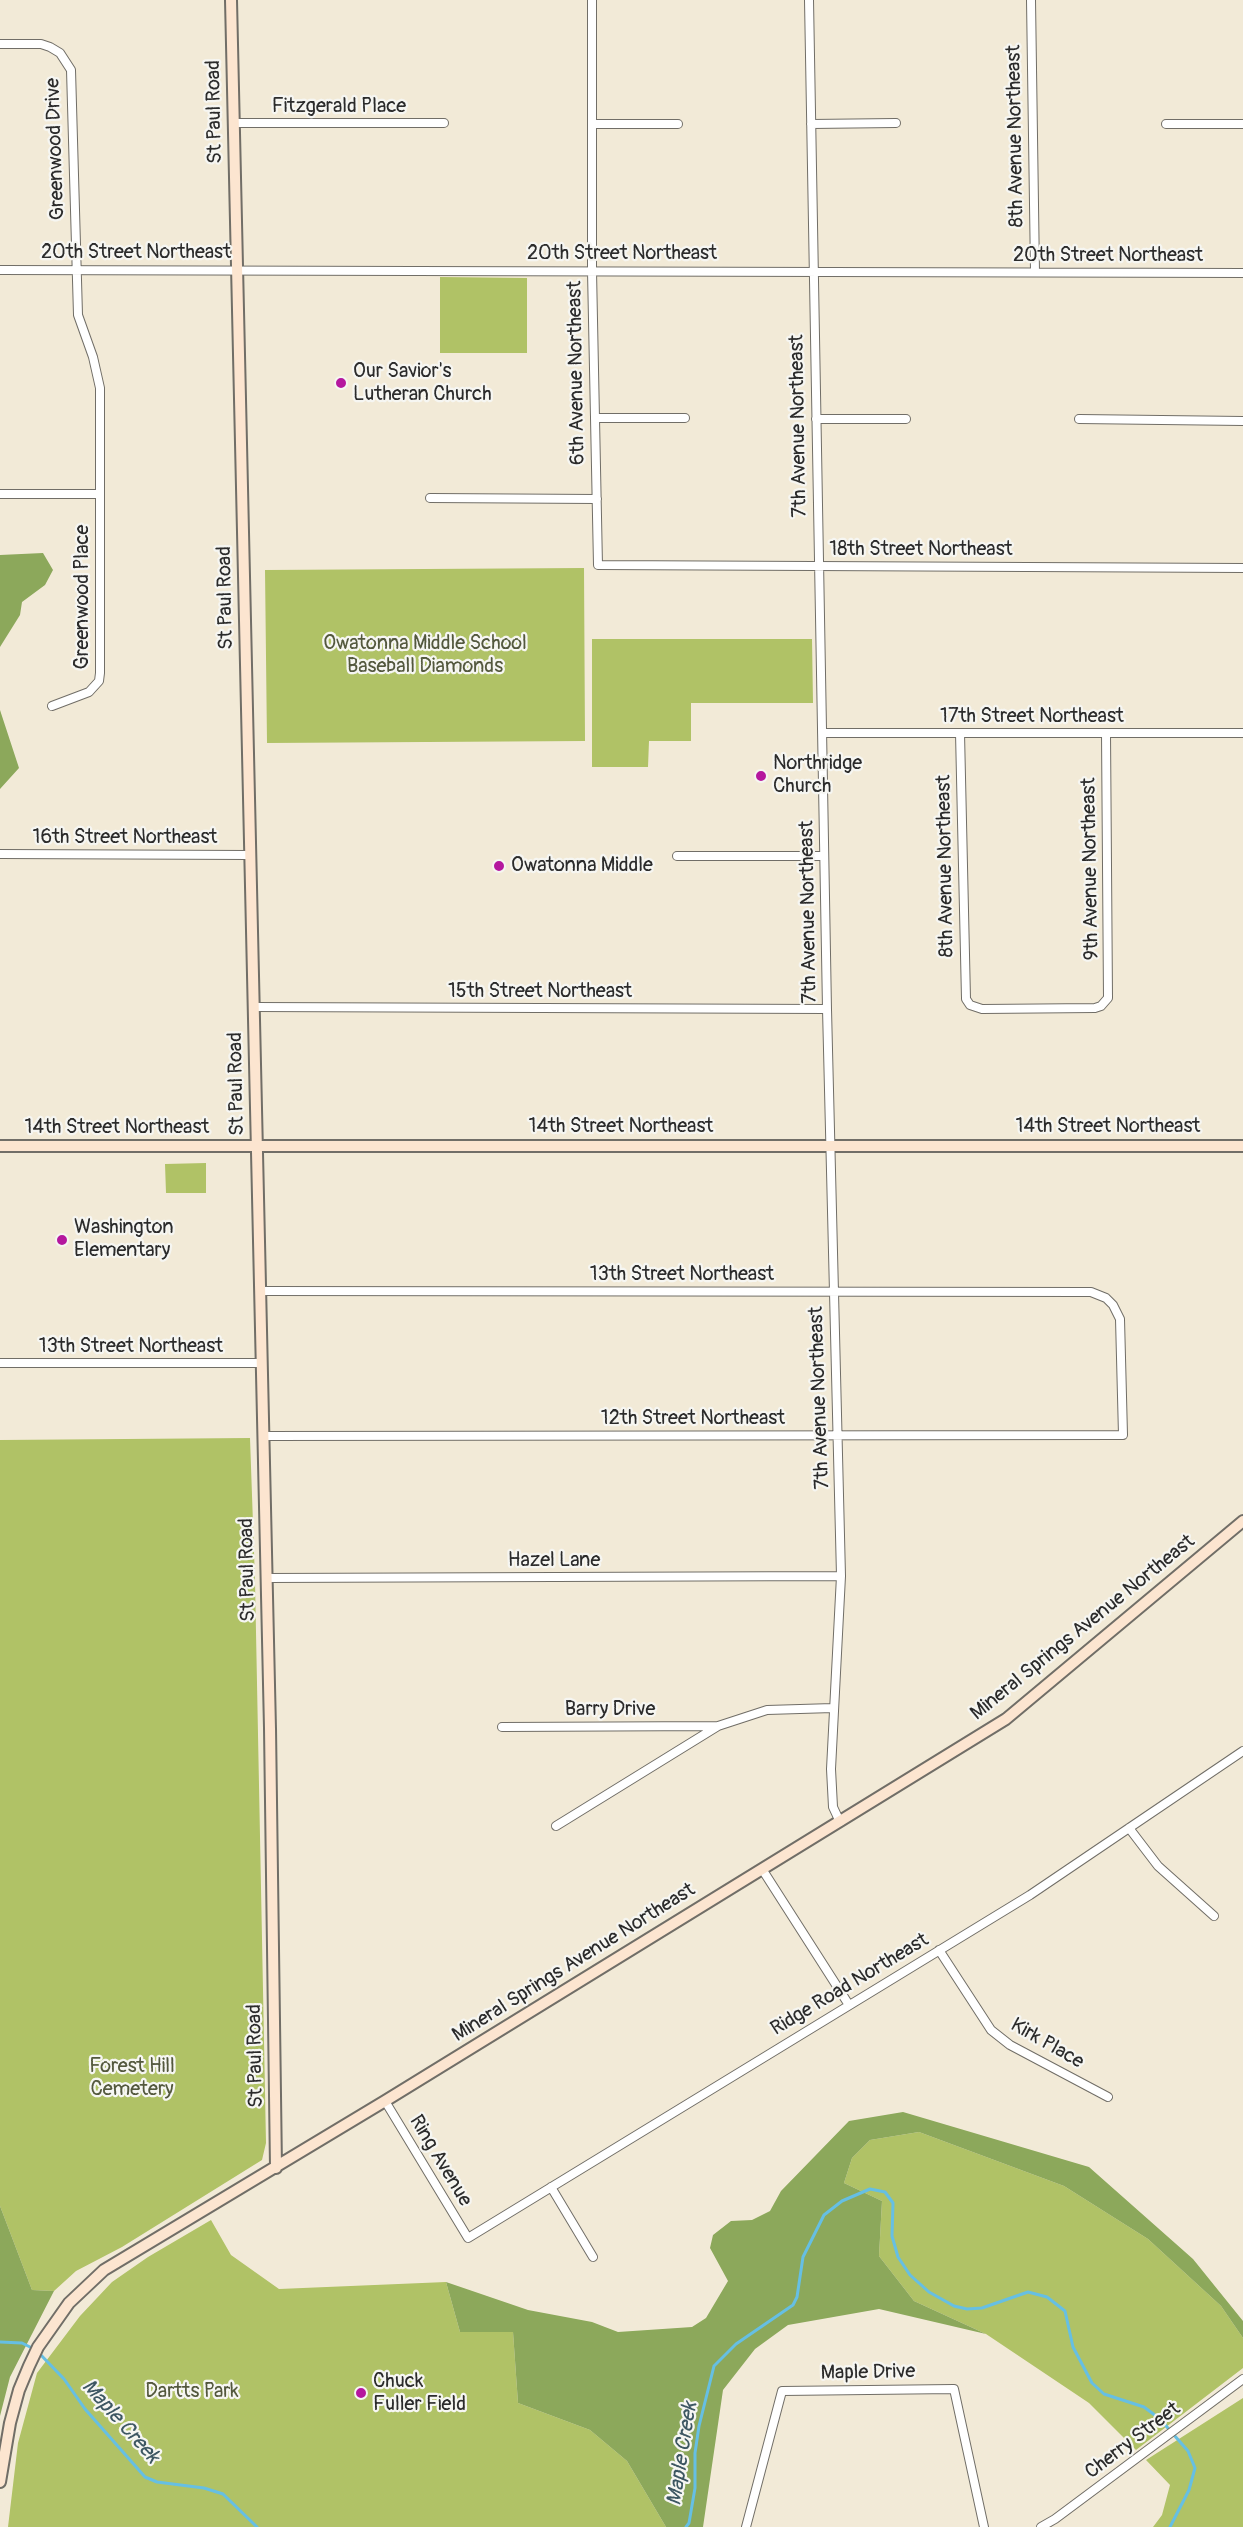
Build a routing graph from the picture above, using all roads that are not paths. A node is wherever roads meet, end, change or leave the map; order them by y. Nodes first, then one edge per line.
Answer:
1 (231, 0) edge
2 (592, 0) edge
3 (809, 0) edge
4 (1031, 0) edge
5 (0, 44) edge
6 (234, 123) junction
7 (444, 123) dead end
8 (896, 123) dead end
9 (592, 124) junction
10 (678, 124) dead end
11 (811, 124) junction
12 (1166, 124) dead end
13 (1243, 124) edge
14 (0, 270) edge
15 (77, 270) junction
16 (237, 270) junction
17 (592, 271) junction
18 (813, 271) junction
19 (1035, 272) junction
20 (1243, 273) edge
21 (595, 418) junction
22 (685, 418) dead end
23 (816, 419) junction
24 (906, 419) dead end
25 (1079, 419) dead end
26 (1243, 421) edge
27 (0, 494) edge
28 (100, 494) junction
29 (429, 498) dead end
30 (597, 498) junction
31 (598, 565) joint
32 (818, 566) junction
33 (1243, 568) edge
34 (52, 706) dead end
35 (822, 733) junction
36 (960, 733) junction
37 (1106, 733) junction
38 (1243, 733) edge
39 (0, 854) edge
40 (250, 855) junction
41 (677, 856) dead end
42 (824, 856) junction
43 (1104, 1004) joint
44 (254, 1007) junction
45 (827, 1009) junction
46 (257, 1145) junction
47 (830, 1145) junction
48 (0, 1146) edge
49 (1243, 1146) edge
50 (260, 1291) junction
51 (833, 1292) junction
52 (0, 1363) edge
53 (262, 1364) junction
54 (1123, 1435) joint
55 (263, 1436) junction
56 (837, 1436) junction
57 (1243, 1521) edge
58 (842, 1576) junction
59 (267, 1578) junction
60 (833, 1708) junction
61 (718, 1726) junction
62 (502, 1727) dead end
63 (1243, 1751) edge
64 (840, 1822) junction
65 (556, 1826) dead end
66 (1129, 1828) junction
67 (762, 1869) junction
68 (1214, 1916) dead end
69 (939, 1950) junction
70 (849, 2005) junction
71 (1108, 2097) dead end
72 (385, 2101) junction
73 (276, 2168) junction
74 (551, 2187) junction
75 (468, 2238) joint
76 (593, 2257) dead end
77 (1243, 2379) edge
78 (0, 2482) edge
79 (746, 2527) edge
80 (984, 2527) edge
81 (1041, 2527) edge

1 - 6 street, St Paul Road
2 - 9 street, 6th Avenue Northeast
3 - 11 street, 7th Avenue Northeast
4 - 19 street, 8th Avenue Northeast
5 - 15 street, Greenwood Drive
6 - 7 street, Fitzgerald Place
6 - 16 street, St Paul Road
8 - 11 street
9 - 10 street
9 - 17 street, 6th Avenue Northeast
11 - 18 street, 7th Avenue Northeast
12 - 13 street
14 - 15 street, 20th Street Northeast
15 - 16 street, 20th Street Northeast
15 - 28 street, Greenwood Drive
16 - 17 street, 20th Street Northeast
16 - 40 street, St Paul Road
17 - 18 street, 20th Street Northeast
17 - 21 street, 6th Avenue Northeast
18 - 19 street, 20th Street Northeast
18 - 23 street, 7th Avenue Northeast
19 - 20 street, 20th Street Northeast
21 - 22 street
21 - 30 street, 6th Avenue Northeast
23 - 24 street
23 - 32 street, 7th Avenue Northeast
25 - 26 street
27 - 28 street
28 - 34 street, Greenwood Place
29 - 30 street
30 - 31 street, 6th Avenue Northeast
31 - 32 street, 18th Street Northeast
32 - 33 street, 18th Street Northeast
32 - 35 street, 7th Avenue Northeast
35 - 36 street, 17th Street Northeast
35 - 42 street, 7th Avenue Northeast
36 - 37 street, 17th Street Northeast
36 - 43 street, 8th Avenue Northeast
37 - 38 street, 17th Street Northeast
37 - 43 street, 9th Avenue Northeast
39 - 40 street, 16th Street Northeast
40 - 44 street, St Paul Road
41 - 42 street
42 - 45 street, 7th Avenue Northeast
44 - 45 street, 15th Street Northeast
44 - 46 street, St Paul Road
45 - 47 street, 7th Avenue Northeast
46 - 47 street, 14th Street Northeast
46 - 48 street, 14th Street Northeast
46 - 50 street, St Paul Road
47 - 49 street, 14th Street Northeast
47 - 51 street, 7th Avenue Northeast
50 - 51 street, 13th Street Northeast
50 - 53 street, St Paul Road
51 - 54 street, 13th Street Northeast
51 - 56 street, 7th Avenue Northeast
52 - 53 street, 13th Street Northeast
53 - 55 street, St Paul Road
54 - 56 street, 12th Street Northeast
55 - 56 street, 12th Street Northeast
55 - 59 street, St Paul Road
56 - 58 street, 7th Avenue Northeast
57 - 64 street, Mineral Springs Avenue Northeast
58 - 59 street, Hazel Lane
58 - 60 street, 7th Avenue Northeast
59 - 73 street, St Paul Road
60 - 61 street, Barry Drive
60 - 64 street, 7th Avenue Northeast
61 - 62 street, Barry Drive
61 - 65 street, Barry Drive
63 - 66 street, Ridge Road Northeast
64 - 67 street, Mineral Springs Avenue Northeast
66 - 68 street
66 - 69 street, Ridge Road Northeast
67 - 70 street
67 - 72 street, Mineral Springs Avenue Northeast
69 - 70 street, Ridge Road Northeast
69 - 71 street, Kirk Place
70 - 74 street, Ridge Road Northeast
72 - 73 street, Mineral Springs Avenue Northeast
72 - 75 street, Ring Avenue
73 - 78 street, Mineral Springs Avenue Northeast
74 - 75 street, Ridge Road Northeast
74 - 76 street
77 - 81 street, Cherry Street
79 - 80 street, Maple Drive

